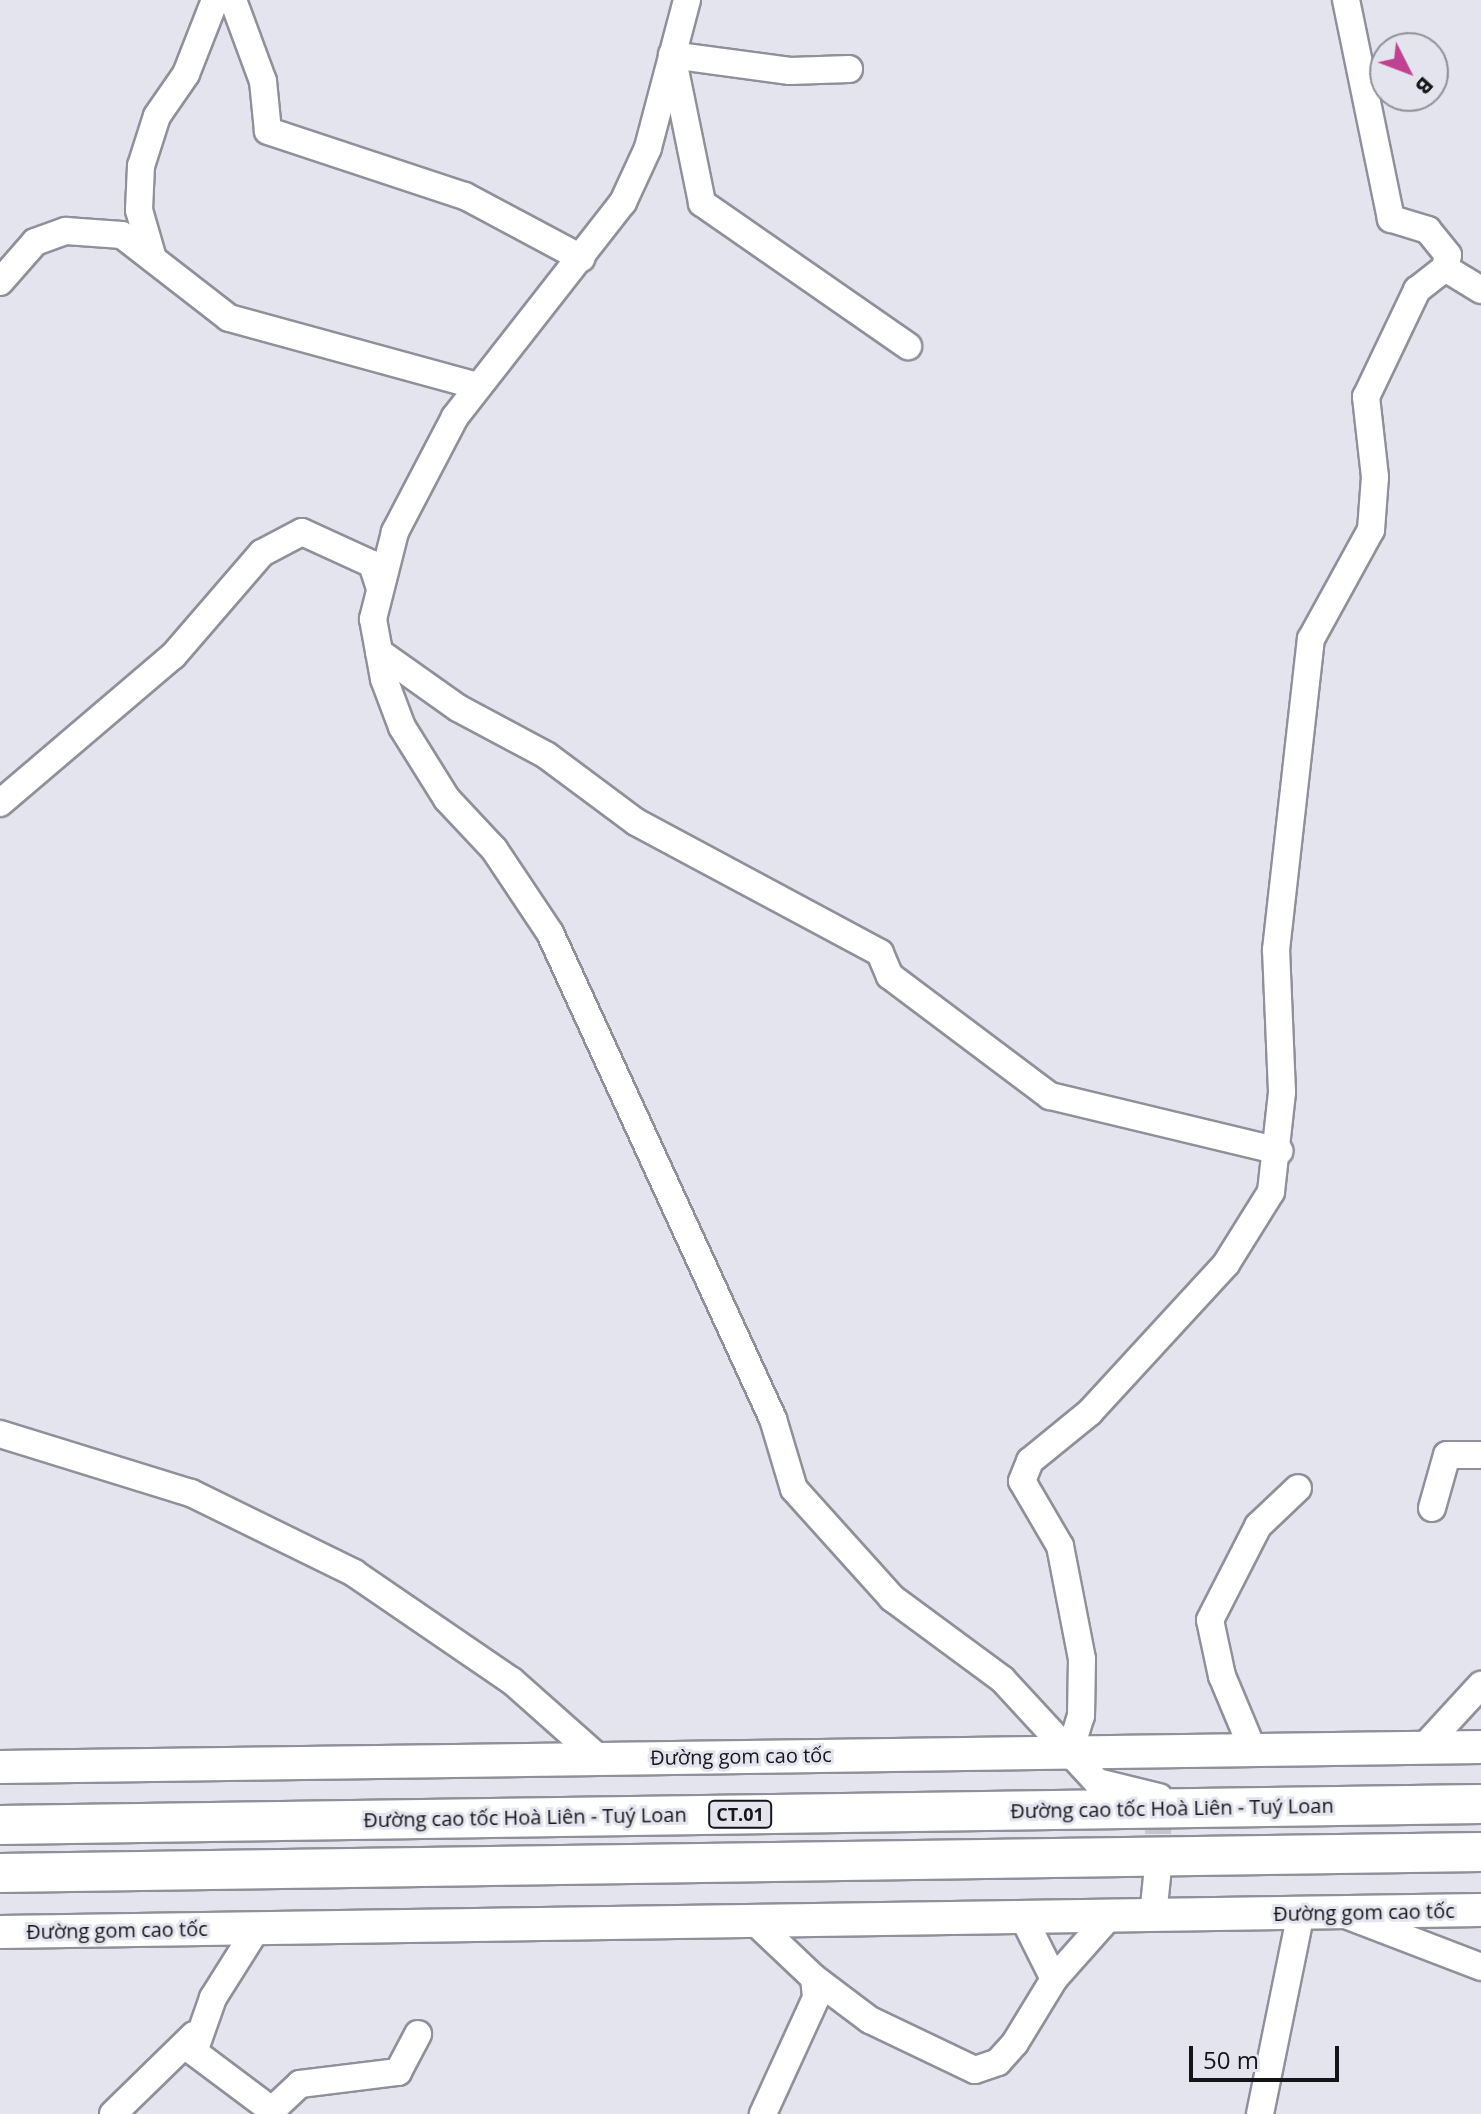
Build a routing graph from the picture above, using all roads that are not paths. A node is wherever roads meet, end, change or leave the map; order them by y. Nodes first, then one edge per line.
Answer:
1 (215, 0) edge
2 (233, 0) edge
3 (687, 0) edge
4 (1346, 0) edge
5 (672, 55) junction
6 (849, 69) dead end
7 (152, 255) junction
8 (581, 258) junction
9 (1445, 268) junction
10 (0, 282) edge
11 (1481, 290) edge
12 (908, 346) dead end
13 (477, 386) junction
14 (380, 588) junction
15 (379, 652) junction
16 (0, 803) edge
17 (1279, 1151) junction
18 (0, 1434) edge
19 (1481, 1455) edge
20 (1298, 1488) dead end
21 (1432, 1508) dead end
22 (1481, 1685) edge
23 (1481, 1747) edge
24 (1071, 1748) junction
25 (1423, 1748) junction
26 (1253, 1750) junction
27 (600, 1759) junction
28 (0, 1767) edge
29 (1159, 1797) dead end
30 (1481, 1804) edge
31 (0, 1825) edge
32 (1481, 1852) edge
33 (0, 1873) edge
34 (1157, 1876) tunnel mouth
35 (1481, 1910) edge
36 (1340, 1912) junction
37 (1301, 1913) junction
38 (1153, 1915) junction
39 (1110, 1916) junction
40 (1023, 1917) junction
41 (754, 1921) junction
42 (257, 1928) junction
43 (0, 1932) edge
44 (1481, 1967) edge
45 (814, 1978) junction
46 (1054, 1979) junction
47 (418, 2034) dead end
48 (194, 2035) junction
49 (271, 2112) edge
50 (113, 2114) edge
51 (763, 2114) edge
52 (1260, 2114) edge

1 - 7 street
2 - 8 street
3 - 5 street
4 - 9 street
5 - 6 street
5 - 8 street
5 - 12 street
7 - 10 street
7 - 13 street
8 - 13 street
9 - 11 street
9 - 17 street
13 - 14 street
14 - 15 street
14 - 16 street
15 - 17 street
15 - 24 street
17 - 24 street
18 - 27 street
19 - 21 street
20 - 26 street
22 - 25 street
23 - 25 main road, Đường gom cao tốc
24 - 26 main road, Đường gom cao tốc
24 - 27 main road, Đường gom cao tốc
24 - 29 street
25 - 26 main road, Đường gom cao tốc
27 - 28 main road, Đường gom cao tốc
30 - 31 highway, Đường cao tốc Hoà Liên - Tuý Loan / CT.01
32 - 33 highway
34 - 38 street
35 - 36 main road, Đường gom cao tốc
36 - 37 main road, Đường gom cao tốc
36 - 44 street
37 - 38 main road, Đường gom cao tốc
37 - 52 street
38 - 39 main road, Đường gom cao tốc
39 - 40 main road, Đường gom cao tốc
39 - 46 street
40 - 41 main road, Đường gom cao tốc
40 - 46 street
41 - 42 main road, Đường gom cao tốc
41 - 45 street
42 - 43 main road, Đường gom cao tốc
42 - 48 street
45 - 46 street
45 - 51 street
47 - 49 street
48 - 49 street
48 - 50 street

